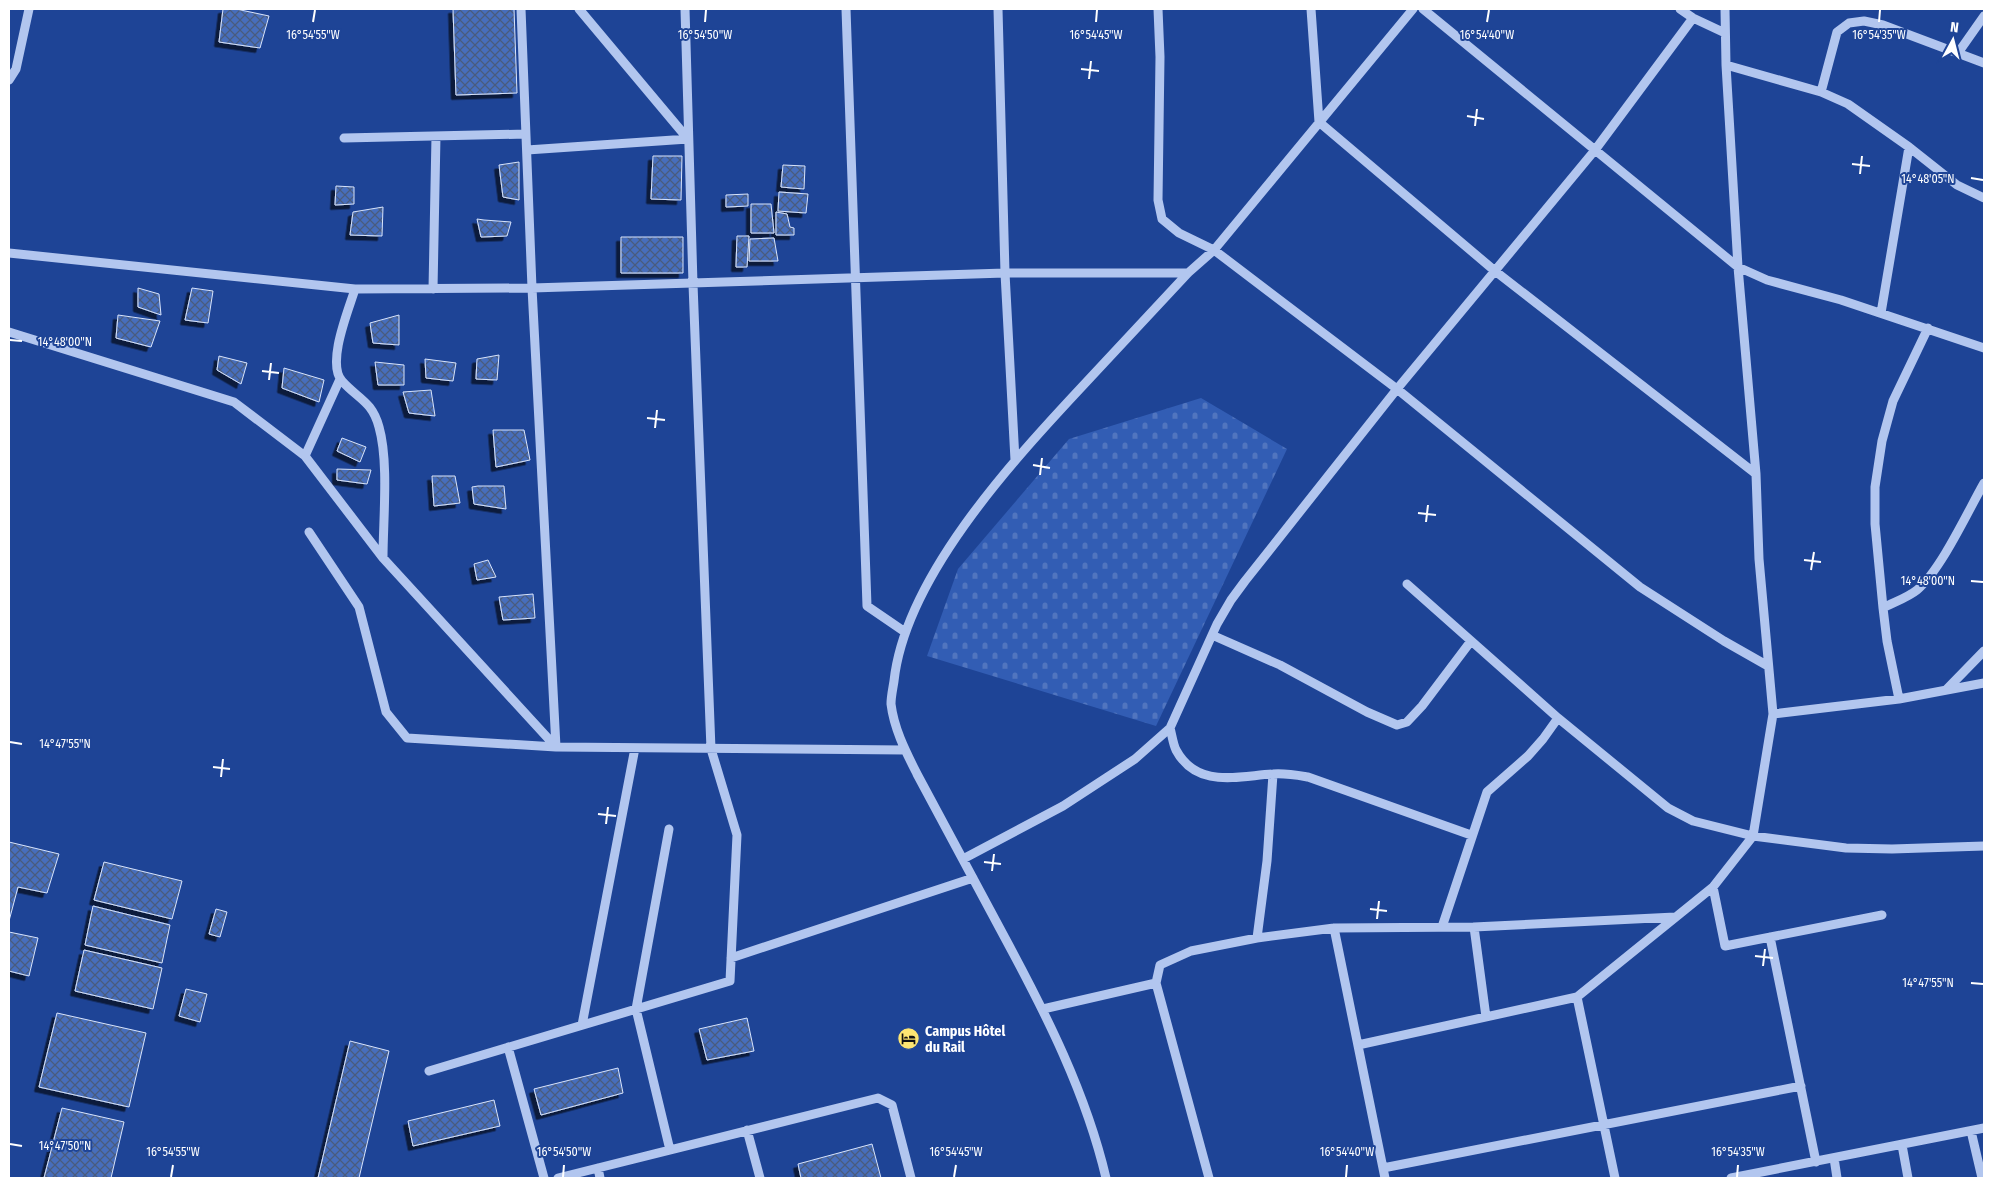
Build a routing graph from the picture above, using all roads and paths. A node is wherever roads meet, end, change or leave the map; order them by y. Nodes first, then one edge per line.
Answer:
1 (29, 9) edge
2 (521, 9) edge
3 (579, 9) edge
4 (685, 9) edge
5 (846, 9) edge
6 (998, 9) edge
7 (1158, 9) edge
8 (1311, 9) edge
9 (1413, 9) edge
10 (1423, 9) edge
11 (1680, 9) edge
12 (1725, 9) edge
13 (1984, 16) edge
14 (1693, 18) junction
15 (1725, 33) junction
16 (1958, 53) junction
17 (1984, 63) edge
18 (1726, 65) junction
19 (9, 80) edge
20 (1820, 92) junction
21 (1319, 122) junction
22 (526, 134) junction
23 (436, 136) junction
24 (344, 138) dead end
25 (688, 139) junction
26 (1909, 147) junction
27 (526, 150) junction
28 (1595, 150) junction
29 (1984, 198) edge
30 (1214, 250) junction
31 (9, 253) edge
32 (1738, 267) junction
33 (1496, 270) junction
34 (1005, 273) junction
35 (1188, 273) junction
36 (855, 278) junction
37 (693, 284) junction
38 (532, 288) junction
39 (355, 289) junction
40 (433, 289) junction
41 (1881, 313) junction
42 (1928, 328) junction
43 (9, 332) edge
44 (1984, 348) edge
45 (340, 379) junction
46 (1397, 389) junction
47 (305, 456) junction
48 (1015, 460) junction
49 (1756, 474) junction
50 (1984, 482) edge
51 (309, 532) dead end
52 (383, 558) junction
53 (1407, 584) dead end
54 (1883, 608) junction
55 (905, 632) junction
56 (1212, 635) junction
57 (1471, 641) junction
58 (1984, 651) edge
59 (1768, 666) junction
60 (1984, 683) edge
61 (1947, 689) junction
62 (1899, 700) junction
63 (1773, 714) junction
64 (1558, 718) junction
65 (1170, 728) junction
66 (556, 747) junction
67 (635, 748) junction
68 (711, 748) junction
69 (905, 750) junction
70 (1273, 774) junction
71 (669, 829) dead end
72 (1471, 835) junction
73 (1753, 836) junction
74 (1984, 846) edge
75 (963, 860) junction
76 (973, 878) junction
77 (1713, 887) junction
78 (1882, 915) dead end
79 (1675, 917) junction
80 (1442, 927) junction
81 (1474, 927) junction
82 (1334, 928) junction
83 (1770, 937) junction
84 (1256, 938) junction
85 (731, 958) junction
86 (1156, 983) junction
87 (1577, 997) junction
88 (636, 1009) junction
89 (1043, 1009) junction
90 (1486, 1017) junction
91 (582, 1026) junction
92 (1358, 1045) junction
93 (508, 1048) junction
94 (429, 1071) dead end
95 (1801, 1086) junction
96 (1604, 1124) junction
97 (1984, 1128) edge
98 (747, 1130) junction
99 (1971, 1131) junction
100 (1902, 1145) junction
101 (670, 1150) junction
102 (1834, 1158) junction
103 (1816, 1162) junction
104 (598, 1168) junction
105 (1383, 1168) junction
106 (544, 1178) edge
107 (558, 1178) edge
108 (600, 1178) edge
109 (760, 1178) edge
110 (911, 1178) edge
111 (1106, 1178) edge
112 (1209, 1178) edge
113 (1385, 1178) edge
114 (1615, 1178) edge
115 (1731, 1178) edge
116 (1837, 1178) edge
117 (1908, 1178) edge
118 (1982, 1178) edge

1 - 19 street
2 - 22 street
3 - 25 street
4 - 25 street
5 - 36 street
6 - 34 street
7 - 30 street
8 - 21 street
9 - 21 street
10 - 28 street
11 - 14 street
12 - 15 street
13 - 16 street
14 - 15 street
14 - 28 street
15 - 18 street
16 - 17 street
16 - 20 street
18 - 20 street
18 - 32 street
20 - 26 street
21 - 30 street
21 - 33 street
22 - 23 street
22 - 27 street
23 - 24 street
23 - 40 street
25 - 27 street
25 - 37 street
26 - 29 street
26 - 41 street
27 - 38 street
28 - 32 street
28 - 33 street
30 - 35 street
30 - 46 street
31 - 39 street
32 - 41 street
32 - 49 street
33 - 46 street
33 - 49 street
34 - 35 street
34 - 36 street
34 - 48 street
35 - 48 street
36 - 37 street
36 - 55 street
37 - 38 street
37 - 68 street
38 - 40 street
38 - 66 street
39 - 40 street
39 - 45 street
41 - 42 street
42 - 44 street
42 - 54 street
43 - 47 street
45 - 47 street
45 - 52 street
46 - 56 street
46 - 59 street
47 - 52 street
48 - 55 street
49 - 59 street
50 - 54 street
51 - 66 street
52 - 66 street
53 - 57 street
54 - 62 street
55 - 69 street
56 - 57 street
56 - 65 street
57 - 64 street
58 - 61 street
59 - 63 street
60 - 61 street
61 - 62 street
62 - 63 street
63 - 73 street
64 - 72 street
64 - 73 street
65 - 70 street
65 - 75 street
66 - 67 street
67 - 68 street
67 - 91 street
68 - 69 street
68 - 85 street
69 - 75 street
70 - 72 street
70 - 84 street
71 - 88 street
72 - 80 street
73 - 74 street
73 - 77 street
75 - 76 street
76 - 85 street
76 - 89 street
77 - 79 street
77 - 83 street
78 - 83 street
79 - 81 street
79 - 87 street
80 - 81 street
80 - 82 street
81 - 90 street
82 - 84 street
82 - 92 street
83 - 95 street
84 - 86 street
85 - 88 street
86 - 89 street
86 - 112 street
87 - 90 street
87 - 96 street
88 - 91 street
88 - 101 street
89 - 111 street
90 - 92 street
91 - 93 street
92 - 105 street
93 - 94 street
93 - 106 street
95 - 96 street
95 - 103 street
96 - 105 street
96 - 114 street
97 - 99 street
98 - 101 street
98 - 109 street
98 - 110 street
99 - 100 street
99 - 118 street
100 - 102 street
100 - 117 street
101 - 104 street
102 - 103 street
102 - 116 street
103 - 115 street
104 - 107 street
104 - 108 street
105 - 113 street

